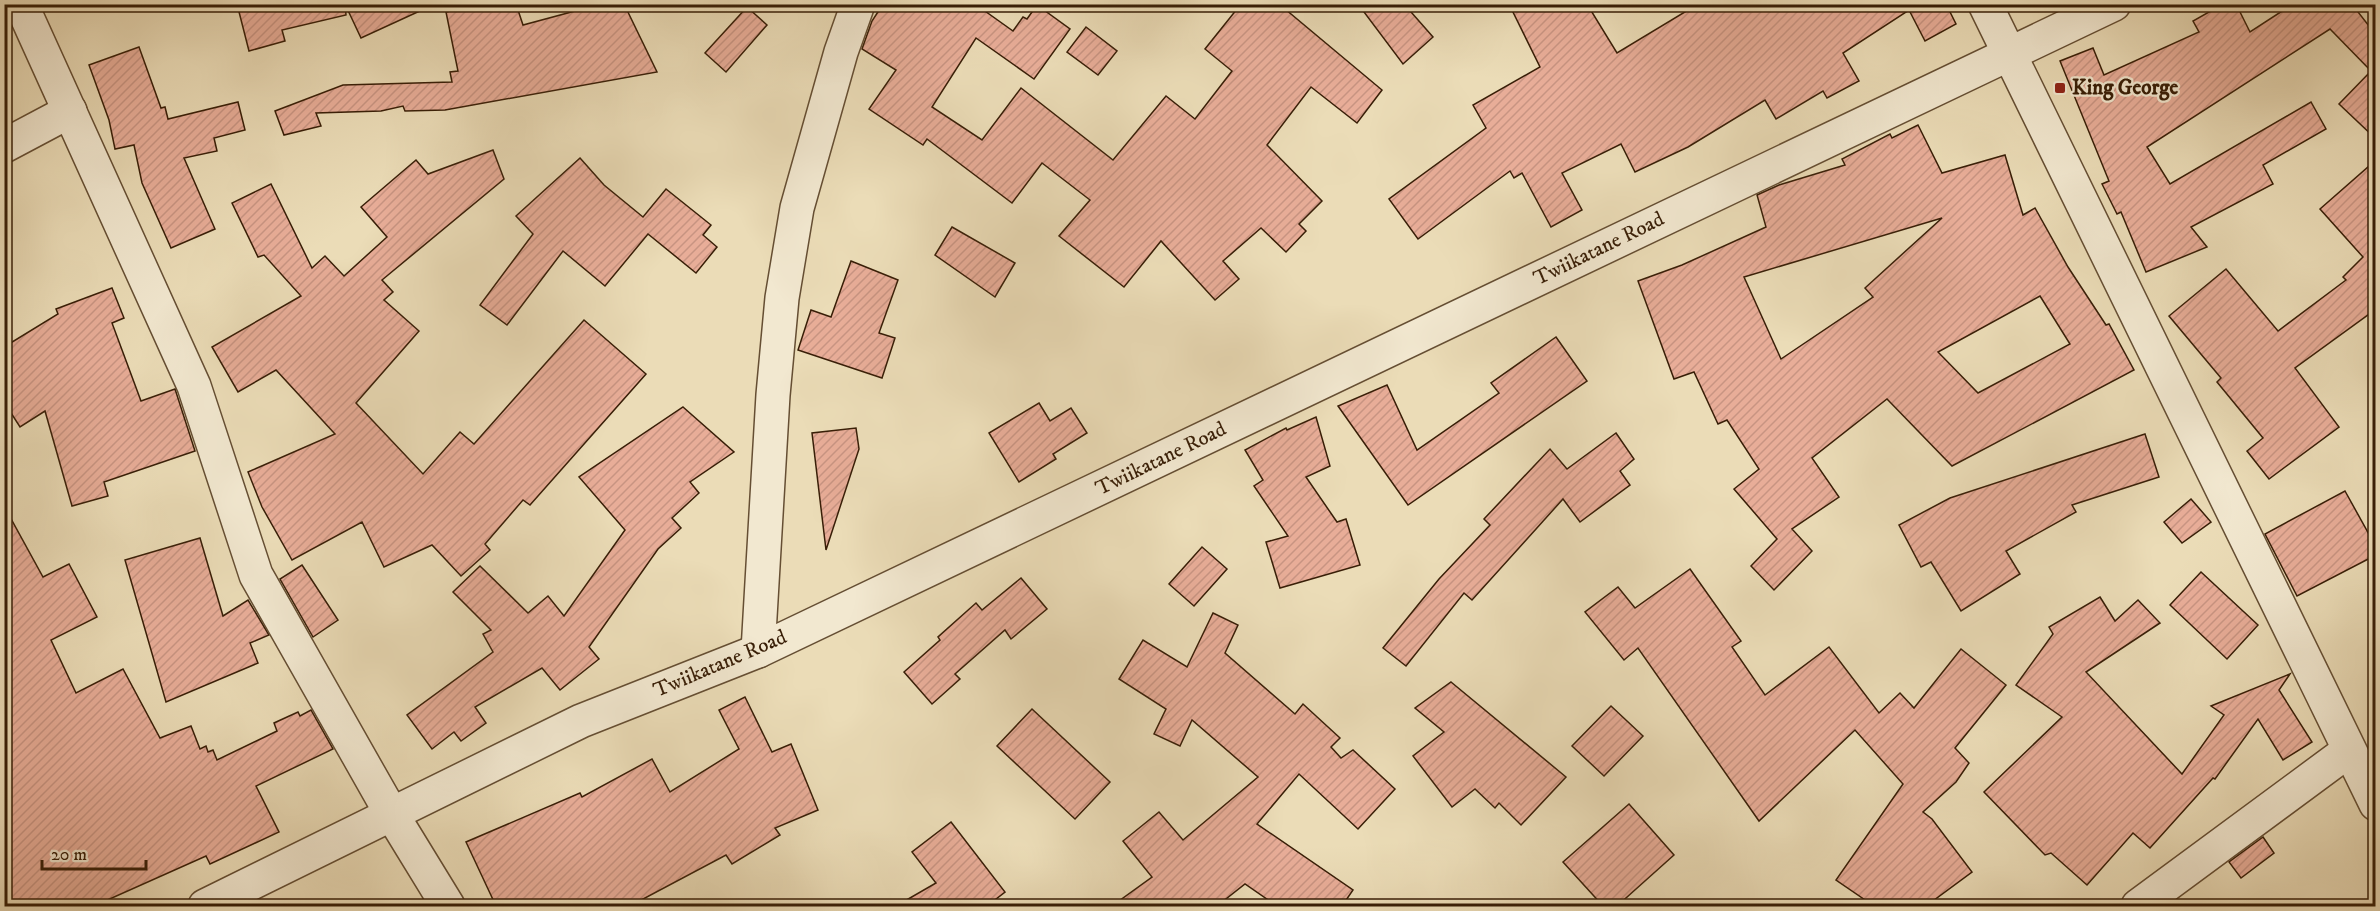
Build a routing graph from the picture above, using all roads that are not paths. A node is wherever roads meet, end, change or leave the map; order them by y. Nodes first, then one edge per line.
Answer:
1 (21, 4) edge
2 (858, 4) edge
3 (1985, 4) edge
4 (2114, 4) edge
5 (2009, 54) junction
6 (70, 111) junction
7 (4, 146) edge
8 (758, 651) junction
9 (2348, 751) junction
10 (2376, 804) edge
11 (391, 813) junction
12 (205, 906) edge
13 (448, 906) edge
14 (2138, 906) edge

1 - 6 street
2 - 8 street
3 - 5 street
4 - 5 street, Twiikatane Road
5 - 8 street, Twiikatane Road
5 - 9 street
6 - 7 street
6 - 11 street
8 - 11 street, Twiikatane Road
9 - 10 street
9 - 14 street
11 - 12 street, Twiikatane Road
11 - 13 street

